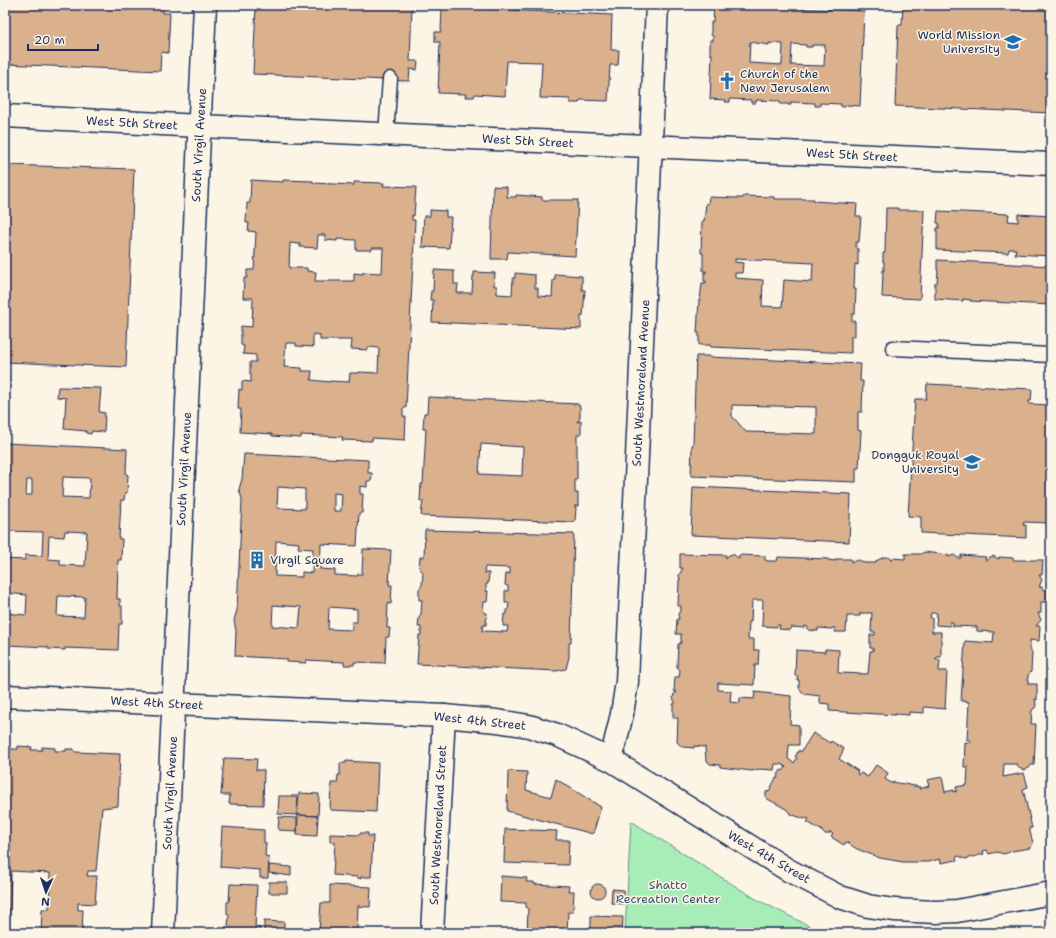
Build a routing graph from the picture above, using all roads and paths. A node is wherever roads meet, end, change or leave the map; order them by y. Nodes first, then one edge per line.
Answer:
1 (205, 5) edge
2 (657, 5) edge
3 (390, 80) dead end
4 (5, 116) edge
5 (200, 126) junction
6 (386, 134) junction
7 (652, 146) junction
8 (1051, 164) edge
9 (893, 348) dead end
10 (1051, 355) edge
11 (5, 696) edge
12 (174, 704) junction
13 (444, 716) junction
14 (611, 760) junction
15 (1051, 893) edge
16 (163, 933) edge
17 (432, 933) edge

1 - 5 street, South Virgil Avenue
2 - 7 street, South Westmoreland Avenue
3 - 6 lane
4 - 5 street, West 5th Street
5 - 6 street, West 5th Street
5 - 12 street, South Virgil Avenue
6 - 7 street, West 5th Street
7 - 8 street, West 5th Street
7 - 14 street, South Westmoreland Avenue
9 - 10 lane
11 - 12 street, West 4th Street
12 - 13 street, West 4th Street
12 - 16 street, South Virgil Avenue
13 - 14 street, West 4th Street
13 - 17 street, South Westmoreland Street
14 - 15 street, West 4th Street

